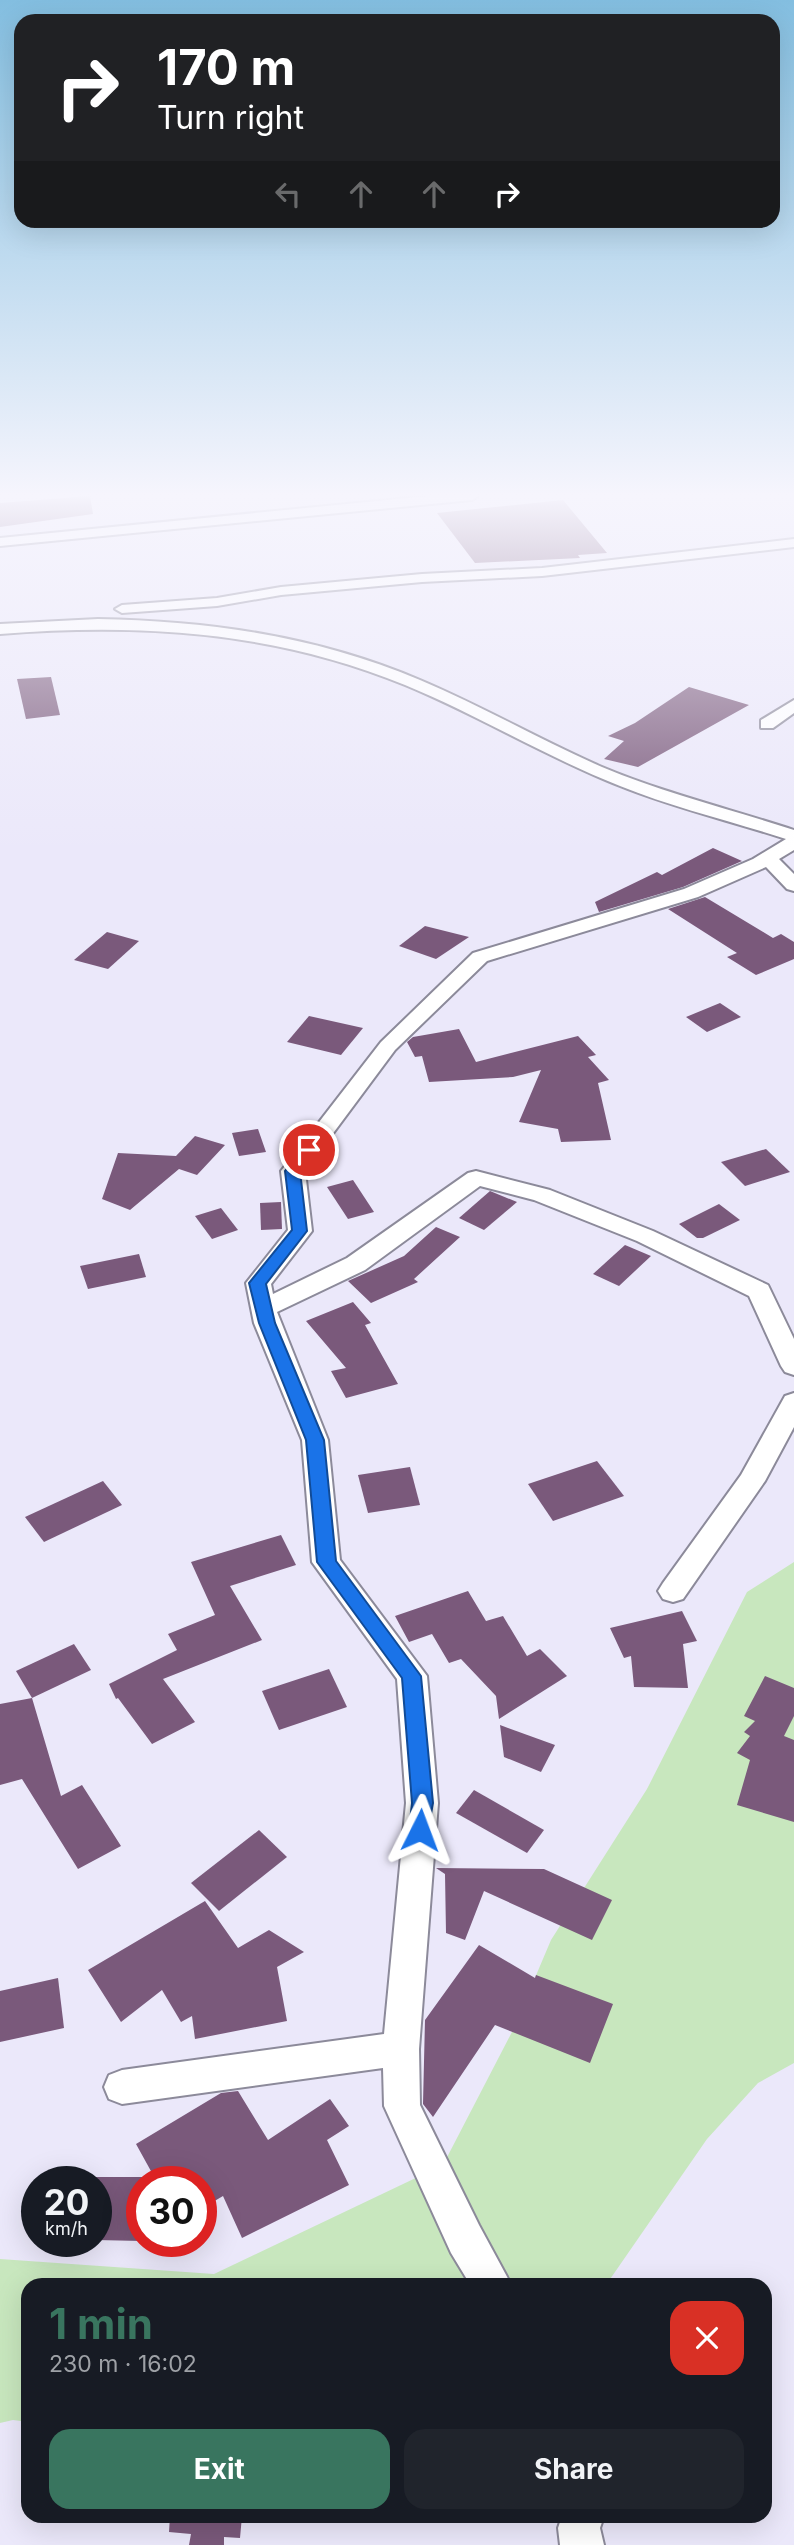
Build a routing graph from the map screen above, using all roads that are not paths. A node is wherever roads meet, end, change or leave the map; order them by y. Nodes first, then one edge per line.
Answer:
1 (57, 615) edge
2 (0, 623) edge
3 (0, 629) edge
4 (794, 705) edge
5 (767, 724) dead end
6 (794, 836) edge
7 (794, 842) edge
8 (766, 858) junction
9 (794, 885) edge
10 (263, 1308) junction
11 (794, 1366) edge
12 (794, 1402) edge
13 (673, 1591) dead end
14 (401, 2049) junction
15 (122, 2087) dead end
16 (488, 2278) edge
17 (581, 2523) edge
18 (582, 2545) edge

1 - 2 street
3 - 6 street
4 - 5 street
7 - 8 street
8 - 9 street
8 - 10 street
10 - 11 street
10 - 14 street
12 - 13 street
14 - 15 street
14 - 16 street
17 - 18 street

